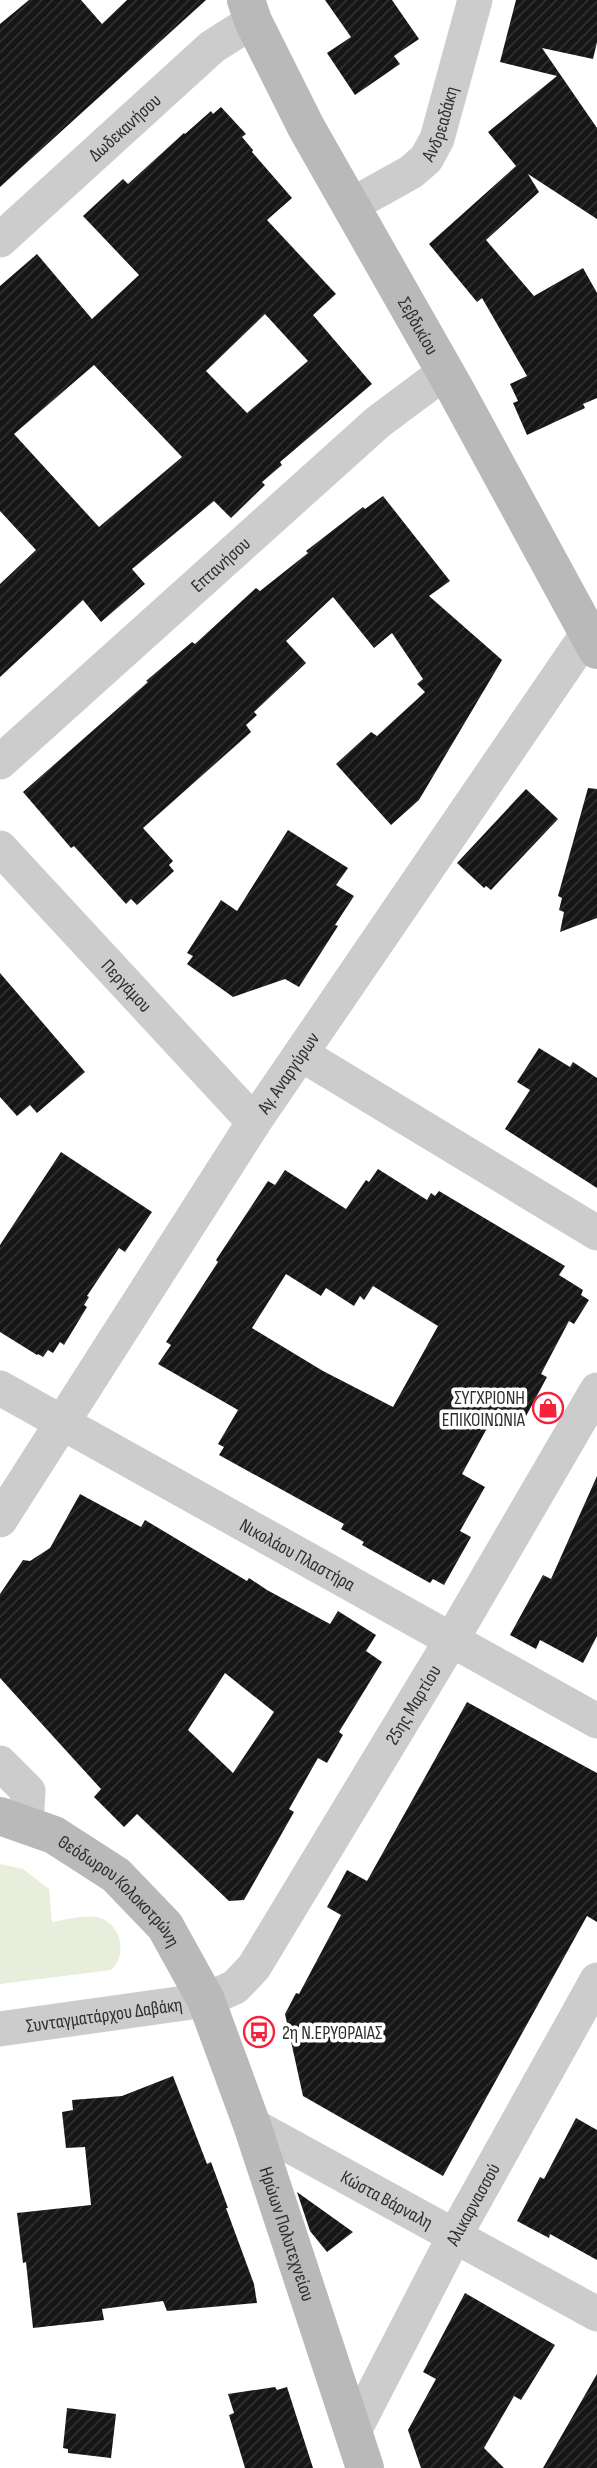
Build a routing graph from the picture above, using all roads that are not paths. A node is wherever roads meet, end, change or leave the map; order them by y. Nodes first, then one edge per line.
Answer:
1 (475, 0) edge
2 (250, 10) edge
3 (350, 206) junction
4 (0, 240) edge
5 (445, 372) junction
6 (592, 641) edge
7 (0, 762) edge
8 (0, 848) edge
9 (300, 1054) junction
10 (254, 1122) junction
11 (597, 1233) edge
12 (0, 1388) edge
13 (597, 1390) edge
14 (63, 1424) junction
15 (0, 1520) edge
16 (452, 1639) junction
17 (597, 1721) edge
18 (0, 1763) edge
19 (13, 1820) edge
20 (597, 1980) edge
21 (206, 2000) junction
22 (0, 2029) edge
23 (252, 2125) junction
24 (455, 2235) junction
25 (597, 2315) edge
26 (354, 2431) junction
27 (365, 2468) edge

1 - 3 street, Ανδρεαδάκη
2 - 3 street, Σεβδικίου
2 - 4 street, Δωδεκανήσου
3 - 5 street, Σεβδικίου
5 - 6 street, Σεβδικίου
5 - 7 street, Επτανήσου
6 - 9 street, Αγ. Αναργύρων
8 - 10 street, Περγάμου
9 - 10 street, Αγ. Αναργύρων
9 - 11 street
10 - 14 street, Αγ. Αναργύρων
12 - 14 street, Νικολάου Πλαστήρα
13 - 16 street, 25ης Μαρτίου
14 - 15 street, Αγ. Αναργύρων
14 - 16 street, Νικολάου Πλαστήρα
16 - 17 street, Νικολάου Πλαστήρα
16 - 21 street, 25ης Μαρτίου
18 - 19 street
19 - 21 street, Θεόδωρου Κολοκοτρώνη
20 - 24 street, Αλικαρνασσού
21 - 22 street, Συνταγματάρχου Δαβάκη
21 - 23 street, Ηρώων Πολυτεχνείου
23 - 24 street, Κώστα Βάρναλη
23 - 26 street, Ηρώων Πολυτεχνείου
24 - 25 street, Κώστα Βάρναλη
24 - 26 street, Αλικαρνασσού
26 - 27 street, Ηρώων Πολυτεχνείου

